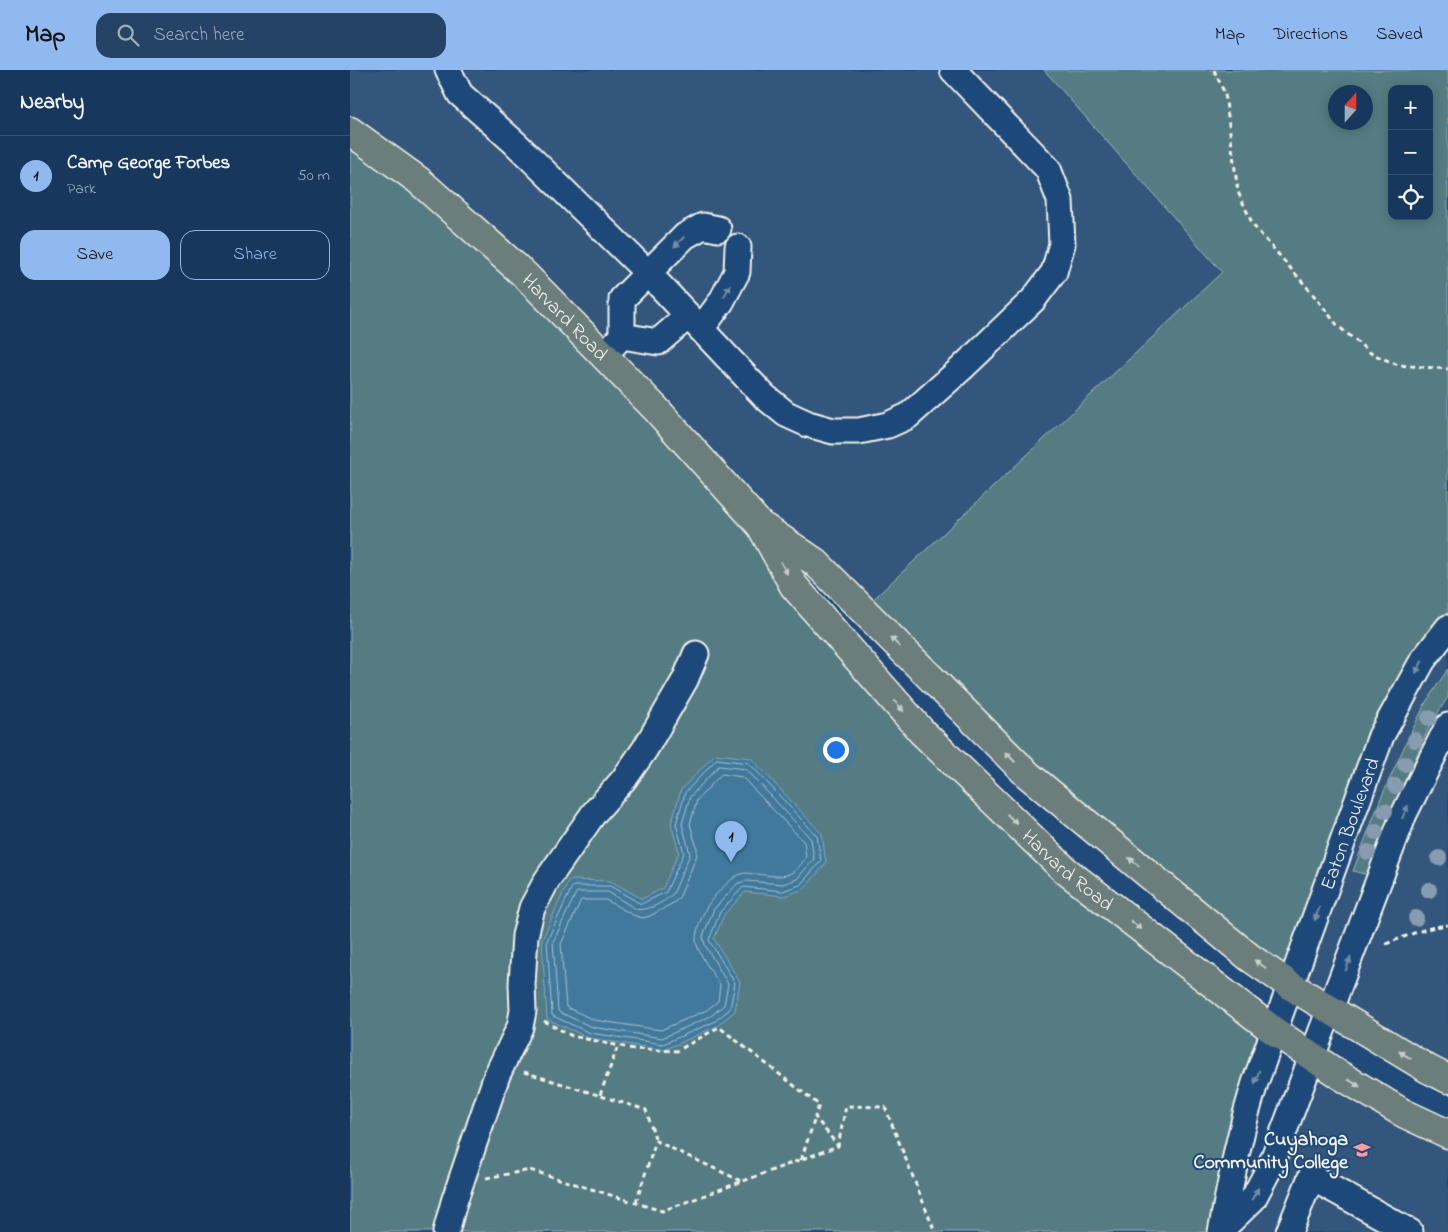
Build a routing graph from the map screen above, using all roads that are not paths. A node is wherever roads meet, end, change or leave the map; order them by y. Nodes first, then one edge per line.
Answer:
1 (448, 70) edge
2 (953, 70) edge
3 (350, 131) edge
4 (718, 229) dead end
5 (738, 247) dead end
6 (648, 274) junction
7 (695, 322) junction
8 (622, 336) junction
9 (604, 355) junction
10 (761, 526) junction
11 (1448, 628) edge
12 (696, 654) dead end
13 (1448, 726) edge
14 (1291, 986) junction
15 (1330, 1009) junction
16 (1274, 1031) junction
17 (1313, 1057) junction
18 (1448, 1079) edge
19 (1448, 1134) edge
20 (1222, 1230) edge
21 (446, 1232) edge
22 (1289, 1232) edge
23 (1410, 1232) edge

1 - 6 street
2 - 7 street
3 - 9 main road, Harvard Road
4 -> 6 street
7 -> 5 street
6 - 7 street
6 - 8 street
7 - 8 street
8 - 9 street
9 - 10 main road, Harvard Road
14 -> 10 main road, Harvard Road
10 -> 16 main road, Harvard Road
11 -> 14 street, Eaton Boulevard
12 - 21 street
15 -> 13 street
14 - 15 main road, Harvard Road
14 - 16 street, Eaton Boulevard
15 - 17 street
18 -> 15 main road, Harvard Road
16 - 17 main road, Harvard Road
16 -> 20 street, Eaton Boulevard
17 -> 19 main road, Harvard Road
20 -> 17 street
22 - 23 street

